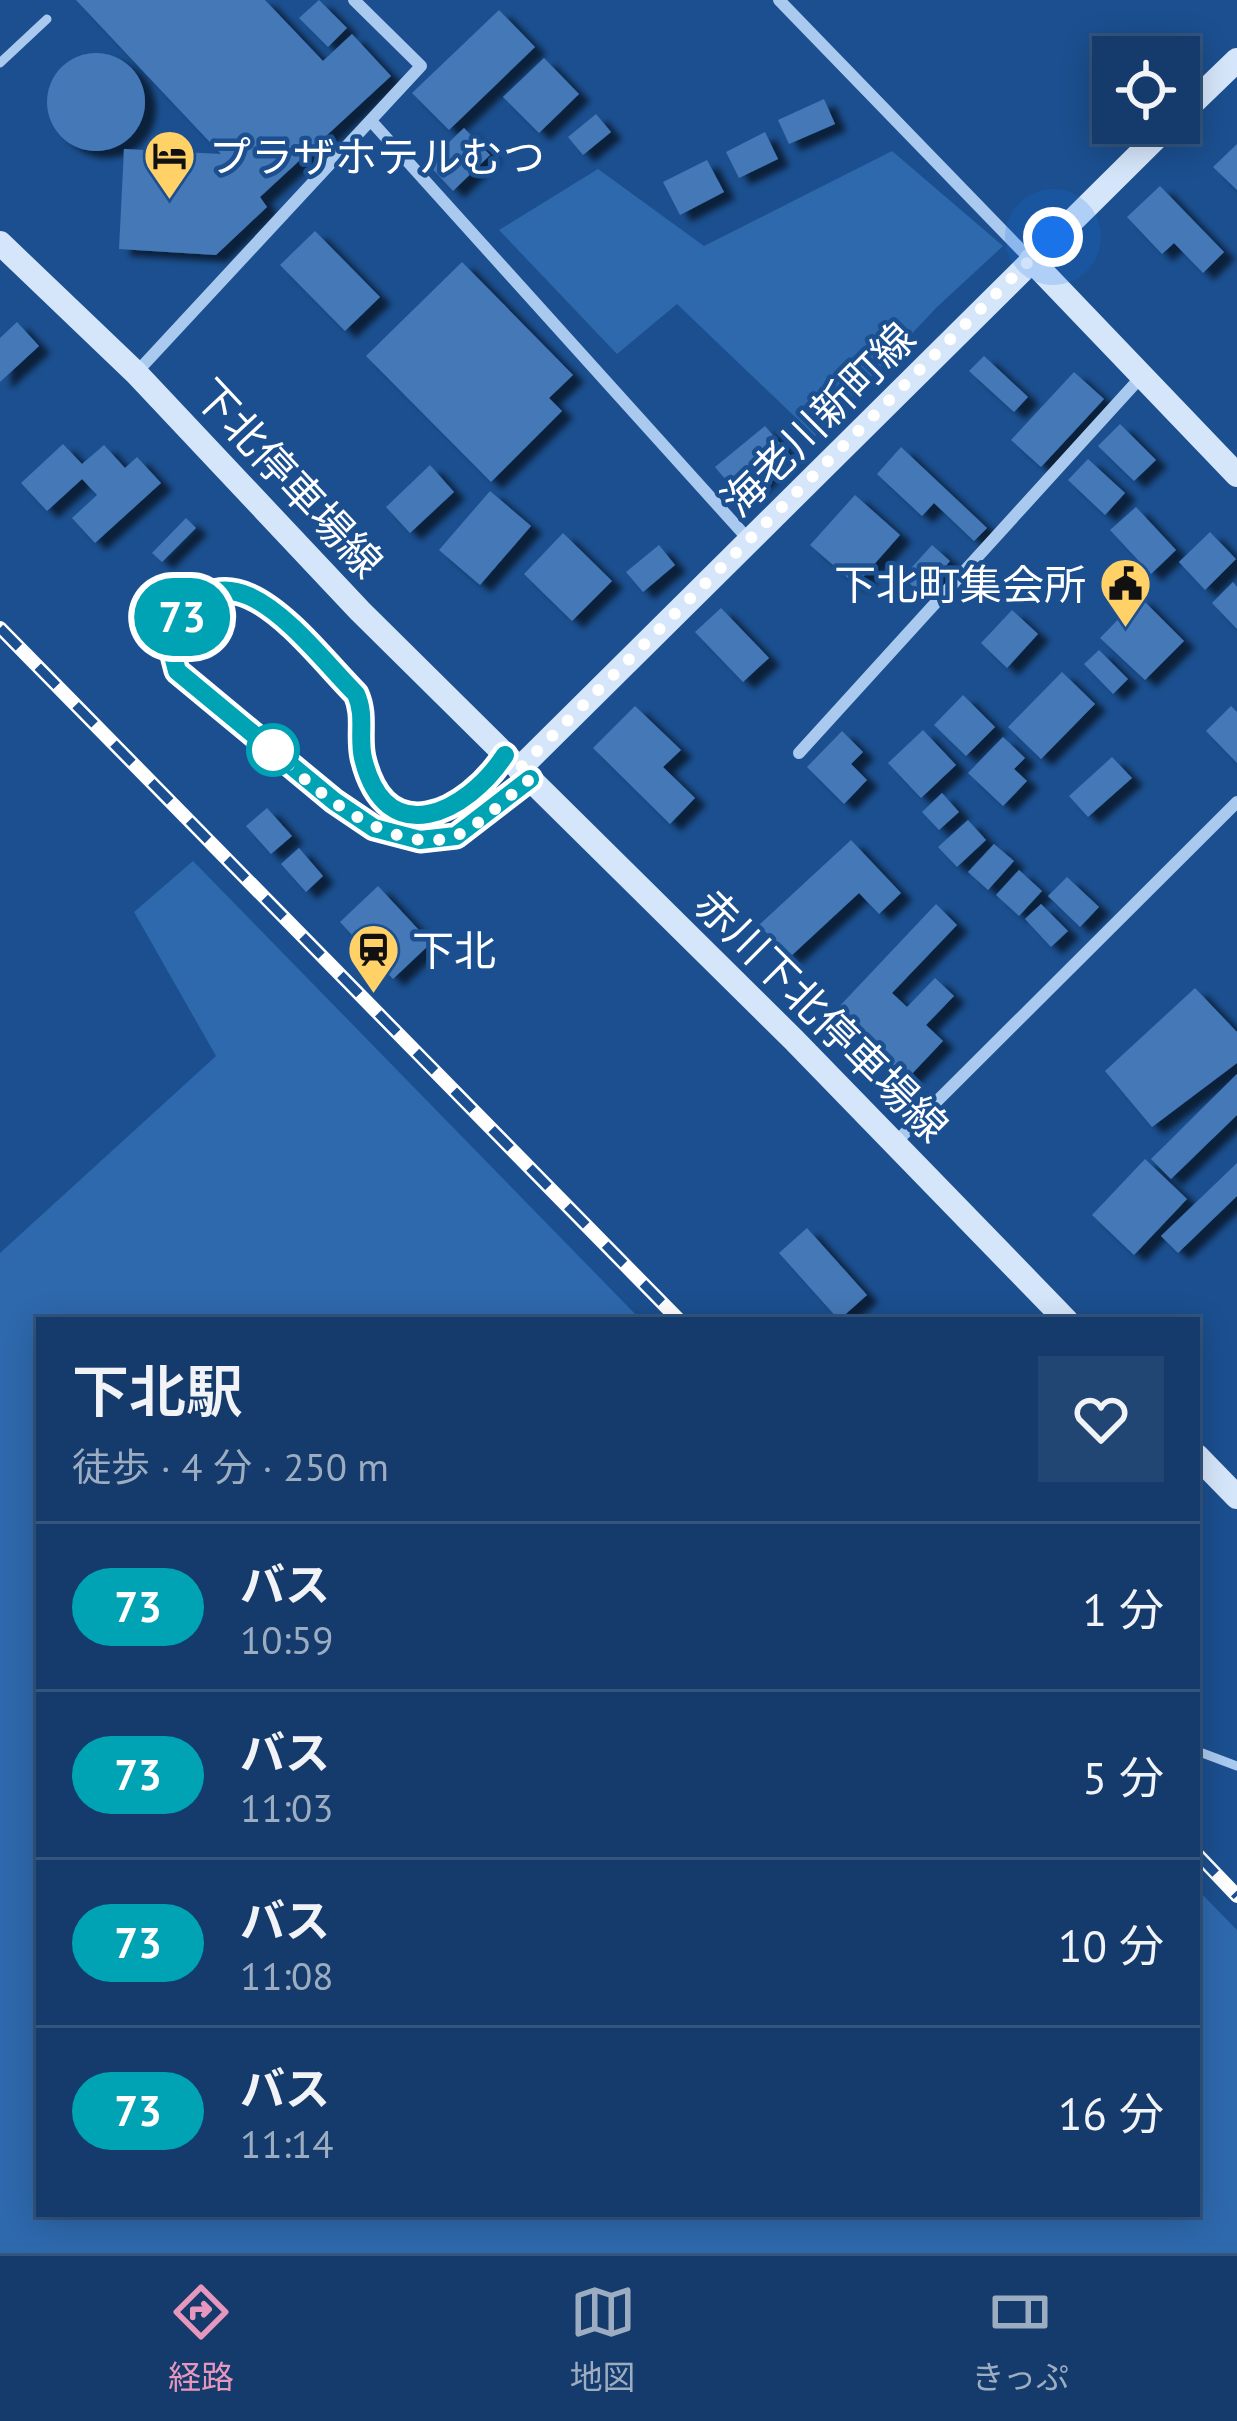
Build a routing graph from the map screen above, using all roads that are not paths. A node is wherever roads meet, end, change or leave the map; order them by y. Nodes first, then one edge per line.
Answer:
1 (354, 0) edge
2 (786, 2) edge
3 (47, 19) dead end
4 (1237, 60) edge
5 (0, 62) edge
6 (1200, 96) edge
7 (372, 122) junction
8 (1150, 144) edge
9 (0, 243) edge
10 (1031, 260) junction
11 (136, 373) junction
12 (1141, 376) junction
13 (1237, 475) edge
14 (750, 542) junction
15 (799, 753) dead end
16 (518, 768) junction
17 (1237, 802) edge
18 (895, 1143) junction
19 (1063, 1317) edge
20 (1200, 1459) edge
21 (1237, 1497) edge
22 (1200, 1752) edge
23 (1237, 1766) edge

1 - 7 street
2 - 10 street
3 - 5 lane
4 - 6 main road
7 - 11 street
7 - 14 street
8 - 10 main road, 海老川新町線
9 - 11 main road, 下北停車場線
10 - 12 main road
10 - 14 main road, 海老川新町線
11 - 16 main road, 下北停車場線
12 - 13 main road
12 - 15 street
14 - 16 main road, 海老川新町線
16 - 16 street
16 - 18 main road, 赤川下北停車場線
17 - 18 street
18 - 19 main road, 赤川下北停車場線
20 - 21 main road
22 - 23 lane

